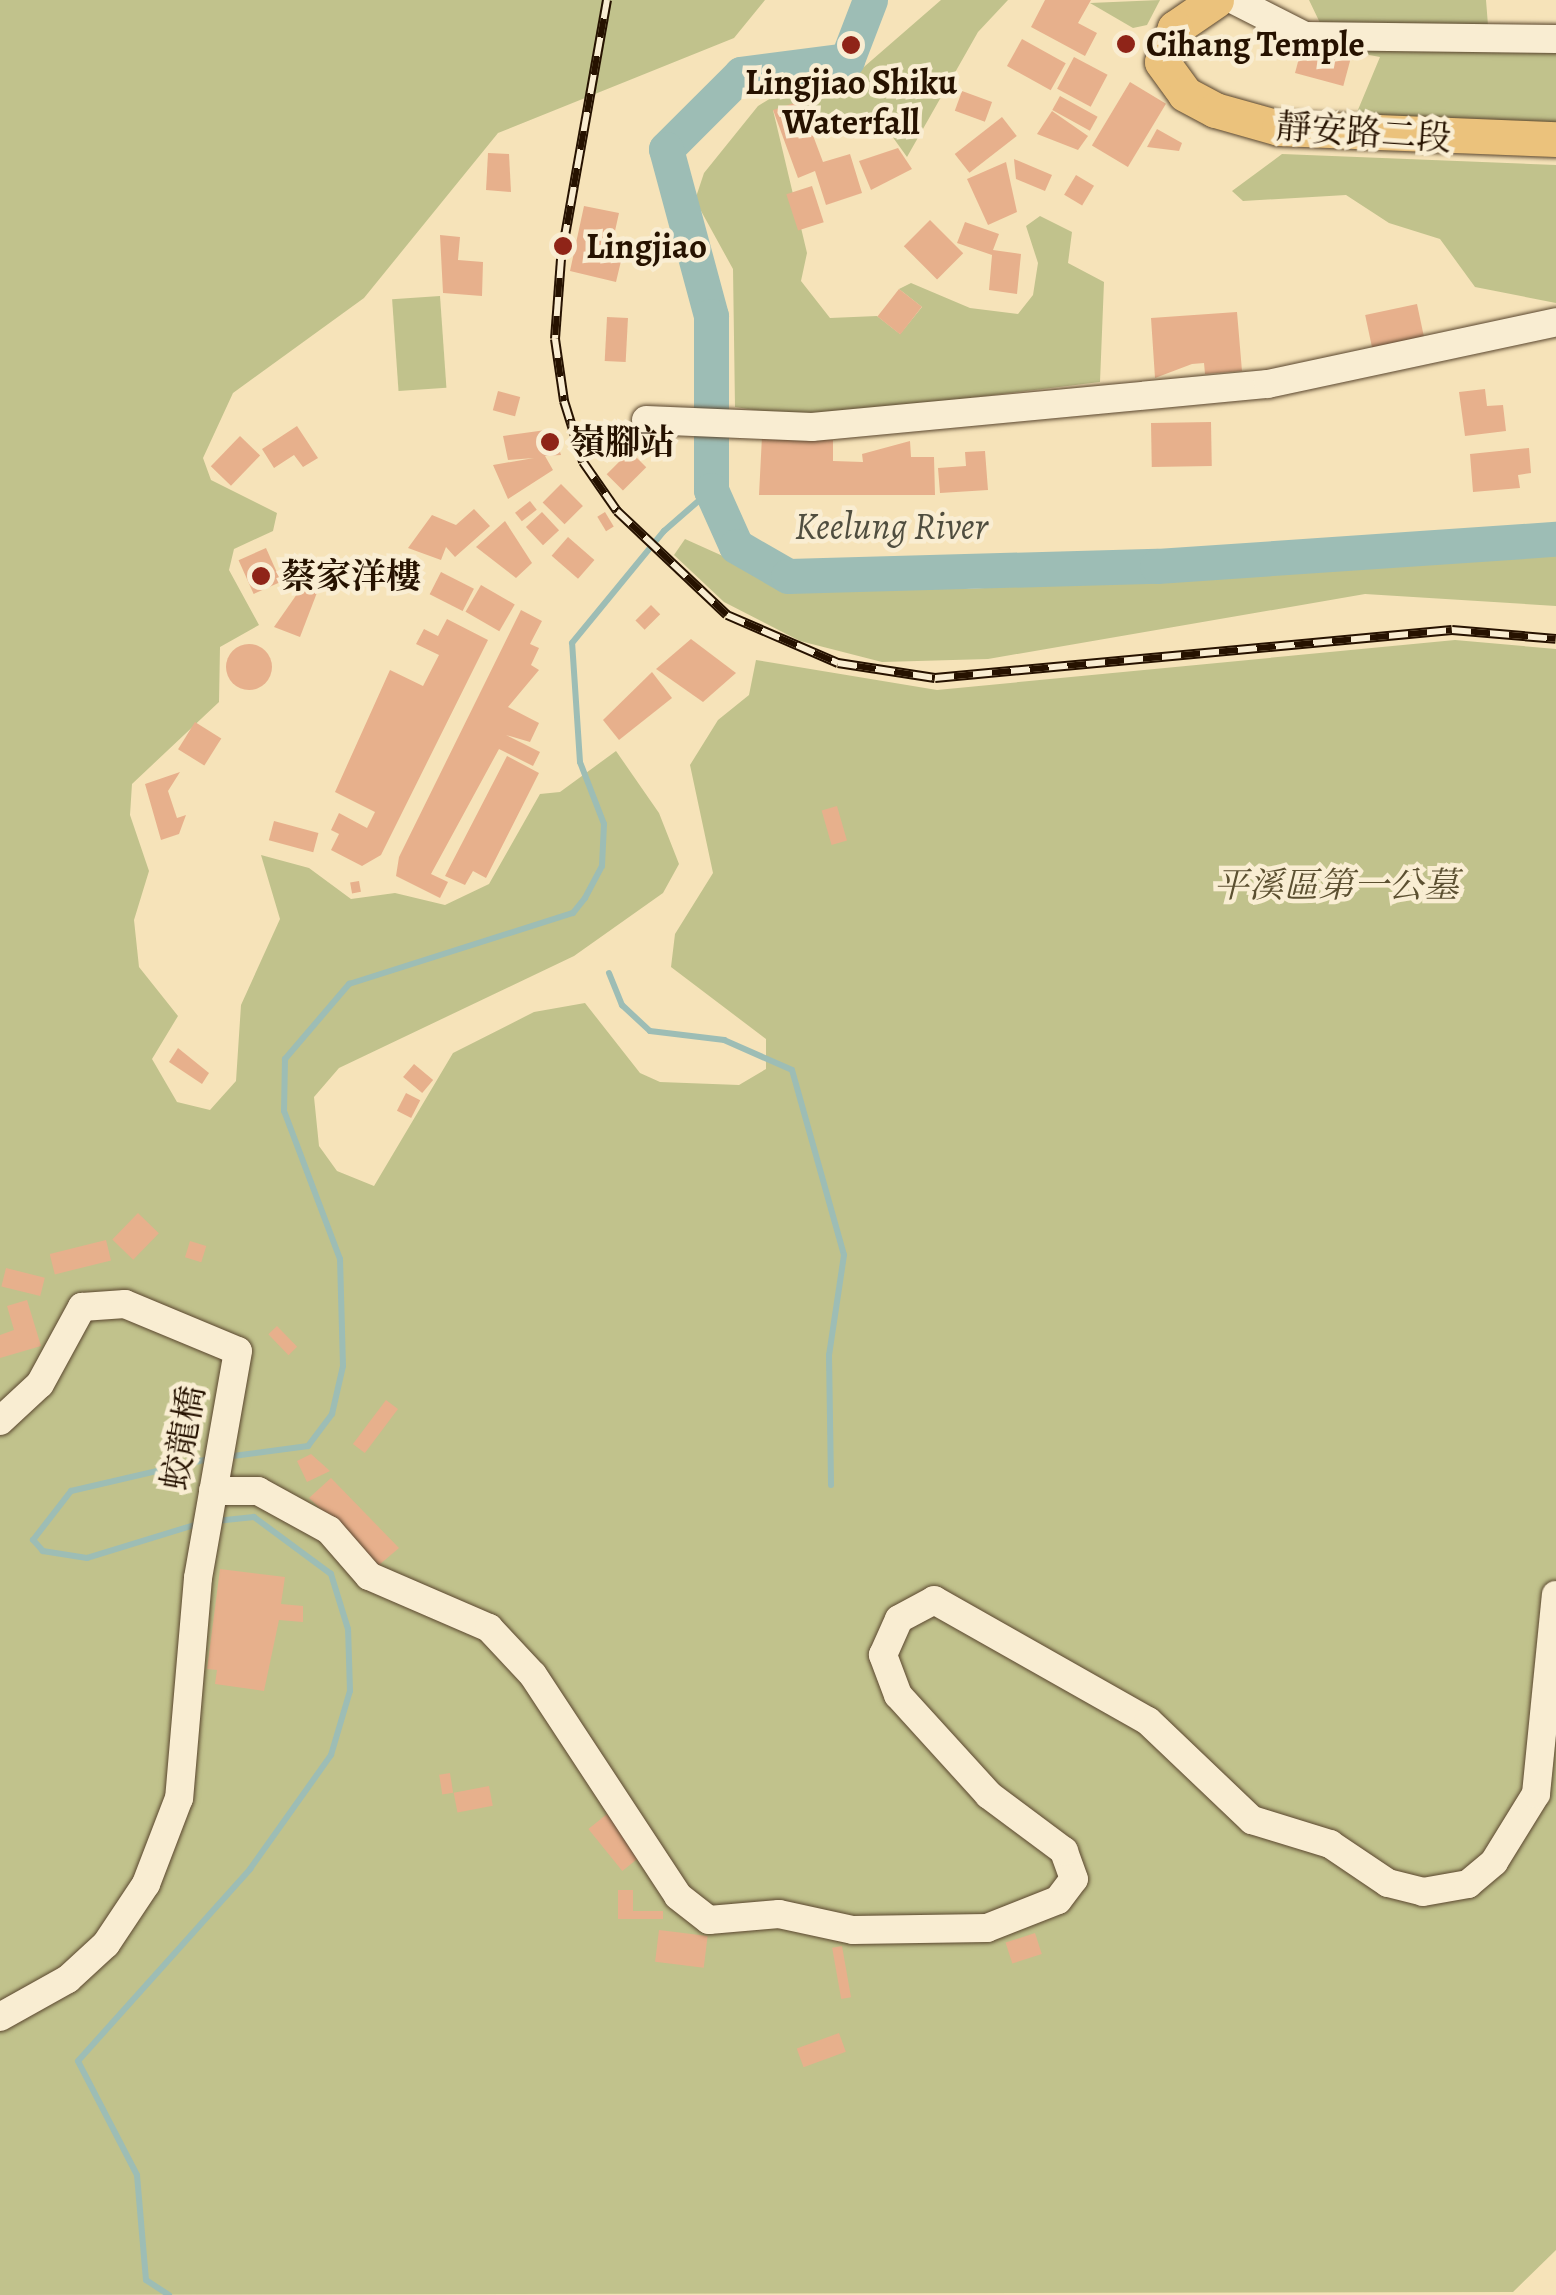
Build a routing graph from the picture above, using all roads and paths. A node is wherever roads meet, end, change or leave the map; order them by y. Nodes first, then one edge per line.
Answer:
1 (1216, 0) edge
2 (1234, 0) edge
3 (1556, 39) edge
4 (1556, 139) edge
5 (1556, 322) edge
6 (646, 420) dead end
7 (0, 1421) edge
8 (212, 1491) junction
9 (1556, 1595) edge
10 (0, 2017) edge

1 - 4 main road, 靜安路二段
2 - 3 street
5 - 6 street
7 - 8 street, 蛟龍橋
8 - 9 street
8 - 10 street, 蛟龍橋

